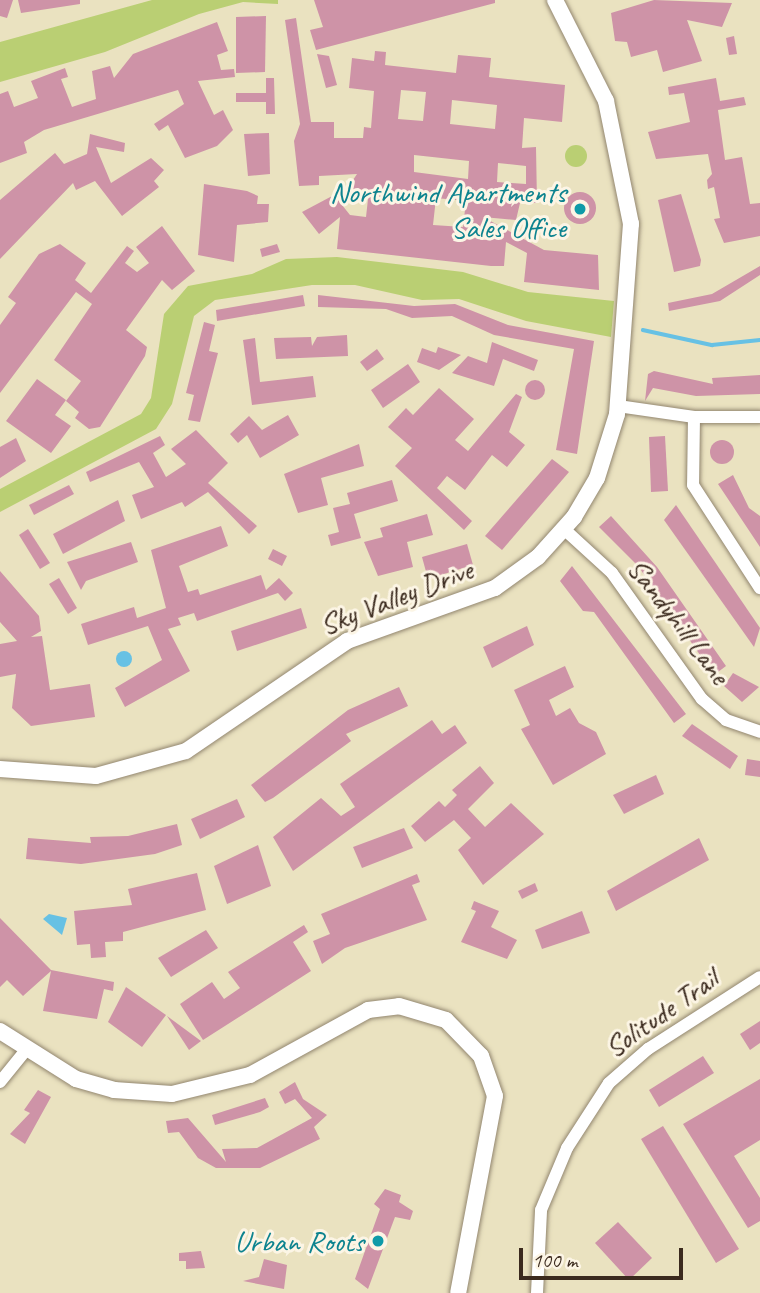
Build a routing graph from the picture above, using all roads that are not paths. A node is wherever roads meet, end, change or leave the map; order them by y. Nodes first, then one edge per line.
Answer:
1 (555, 0) edge
2 (618, 406) junction
3 (694, 417) junction
4 (760, 417) edge
5 (564, 529) junction
6 (760, 588) edge
7 (760, 732) edge
8 (0, 769) edge
9 (760, 977) edge
10 (0, 1031) edge
11 (25, 1051) junction
12 (0, 1082) edge
13 (458, 1293) edge
14 (537, 1293) edge

1 - 2 street, Sky Valley Drive
2 - 3 street
2 - 5 street, Sky Valley Drive
3 - 4 street
3 - 6 street
5 - 7 street, Sandyhill Lane
5 - 8 street, Sky Valley Drive
9 - 14 street, Solitude Trail
10 - 11 street
11 - 12 street
11 - 13 street

